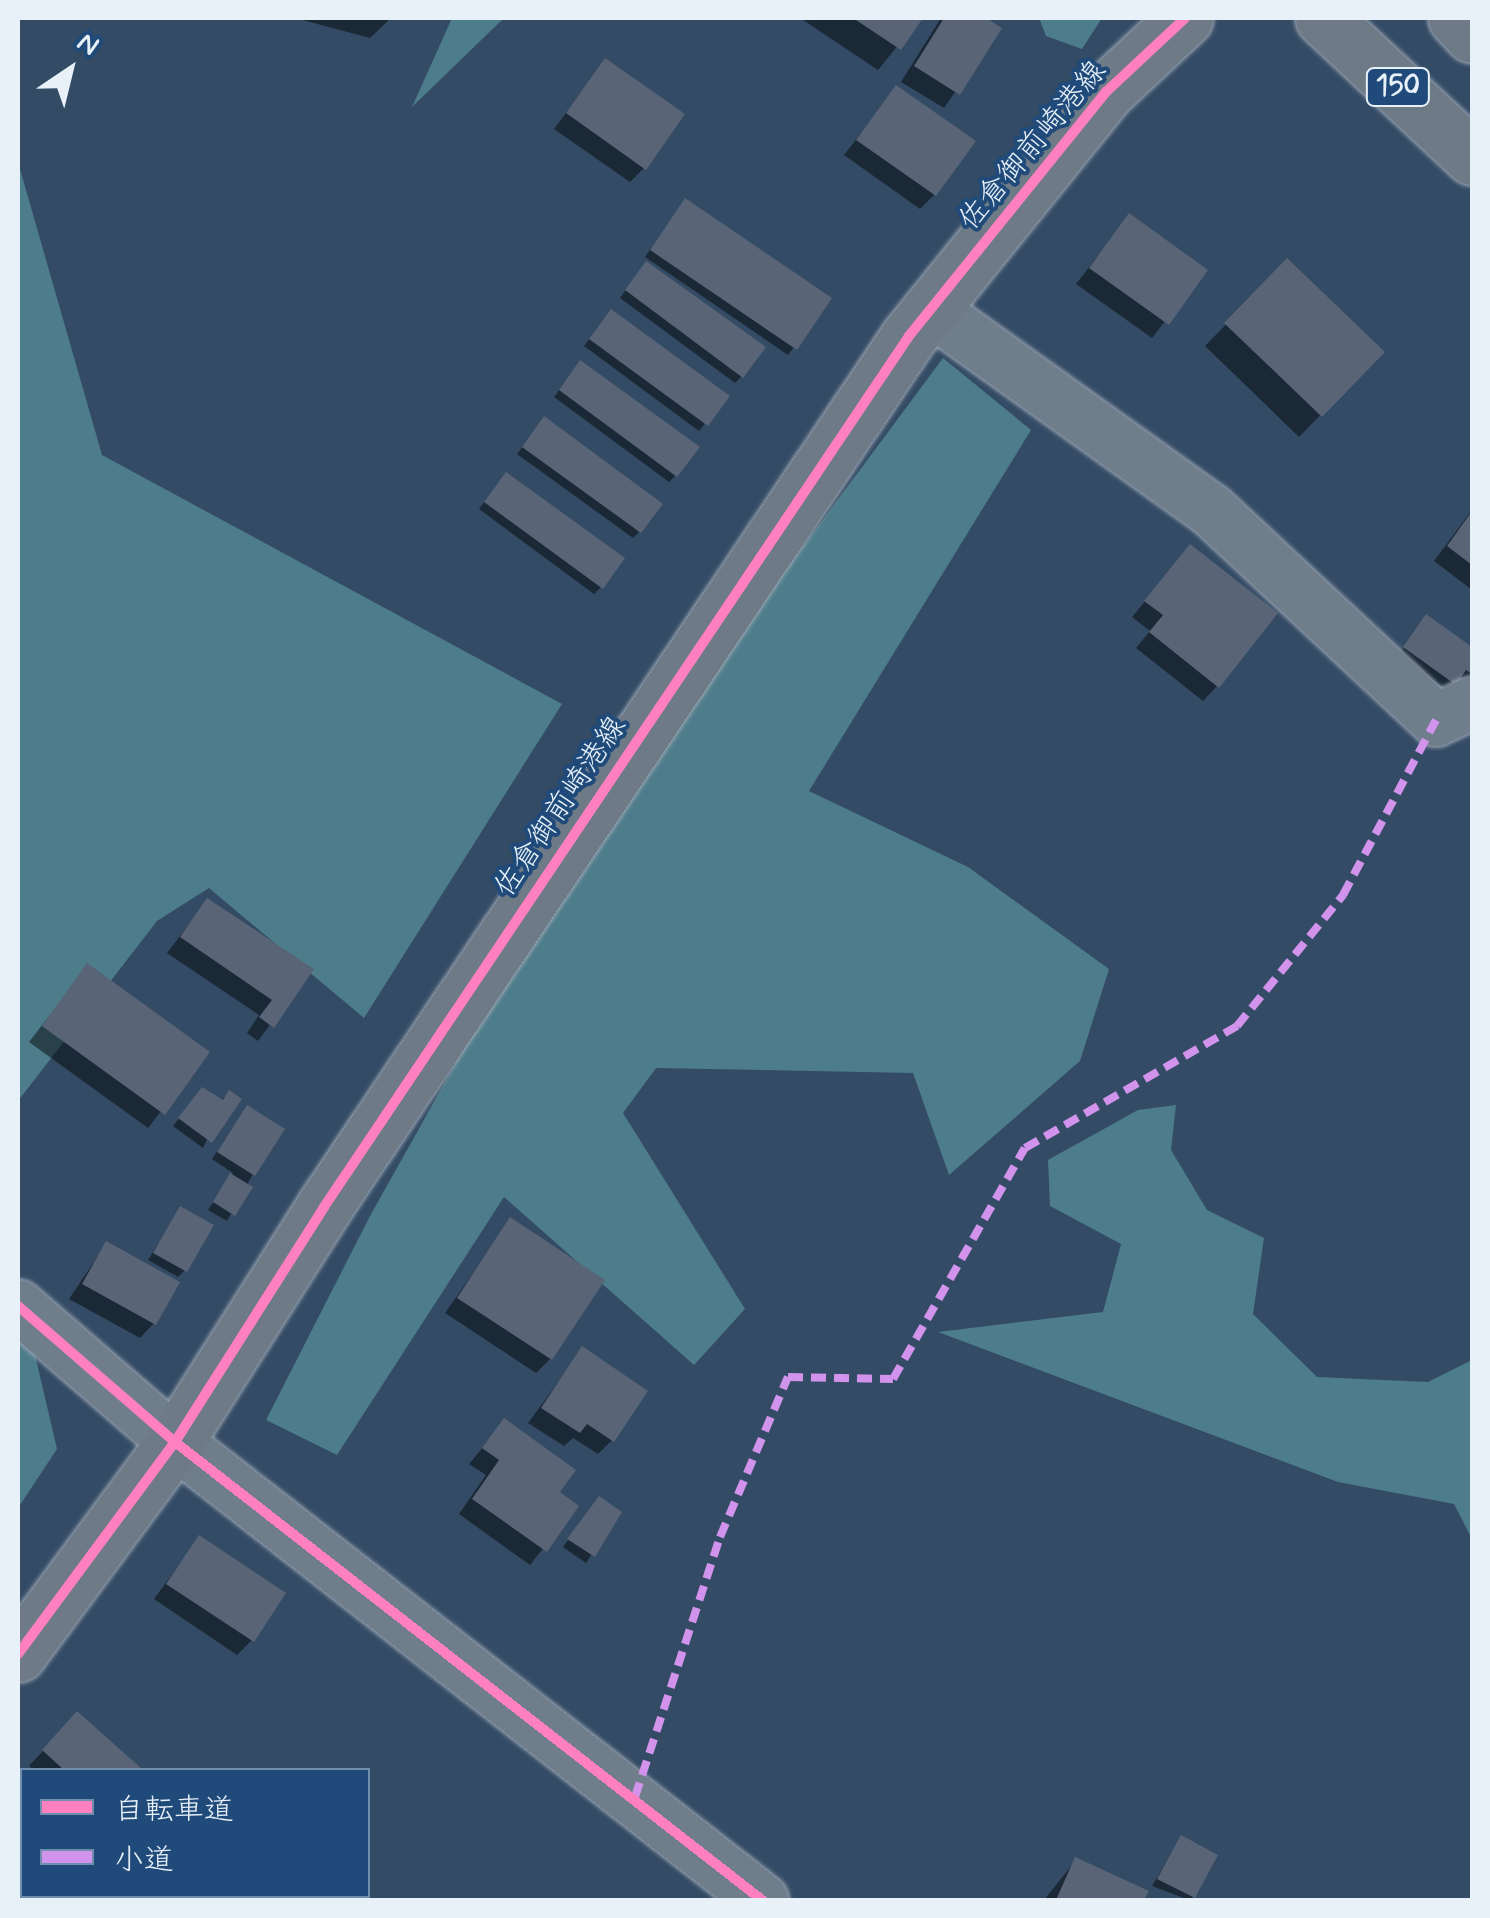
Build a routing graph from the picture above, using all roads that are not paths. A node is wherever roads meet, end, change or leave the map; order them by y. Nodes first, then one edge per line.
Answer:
1 (1184, 18) edge
2 (1323, 18) edge
3 (1456, 18) edge
4 (1472, 35) edge
5 (1472, 157) edge
6 (930, 310) junction
7 (1472, 703) edge
8 (18, 1306) edge
9 (175, 1442) junction
10 (18, 1654) edge
11 (762, 1900) edge

1 - 6 main road, 佐倉御前崎港線
2 - 5 main road, 150
3 - 4 main road
6 - 7 street
6 - 9 main road, 佐倉御前崎港線
8 - 9 street
9 - 10 main road, 佐倉御前崎港線
9 - 11 street

